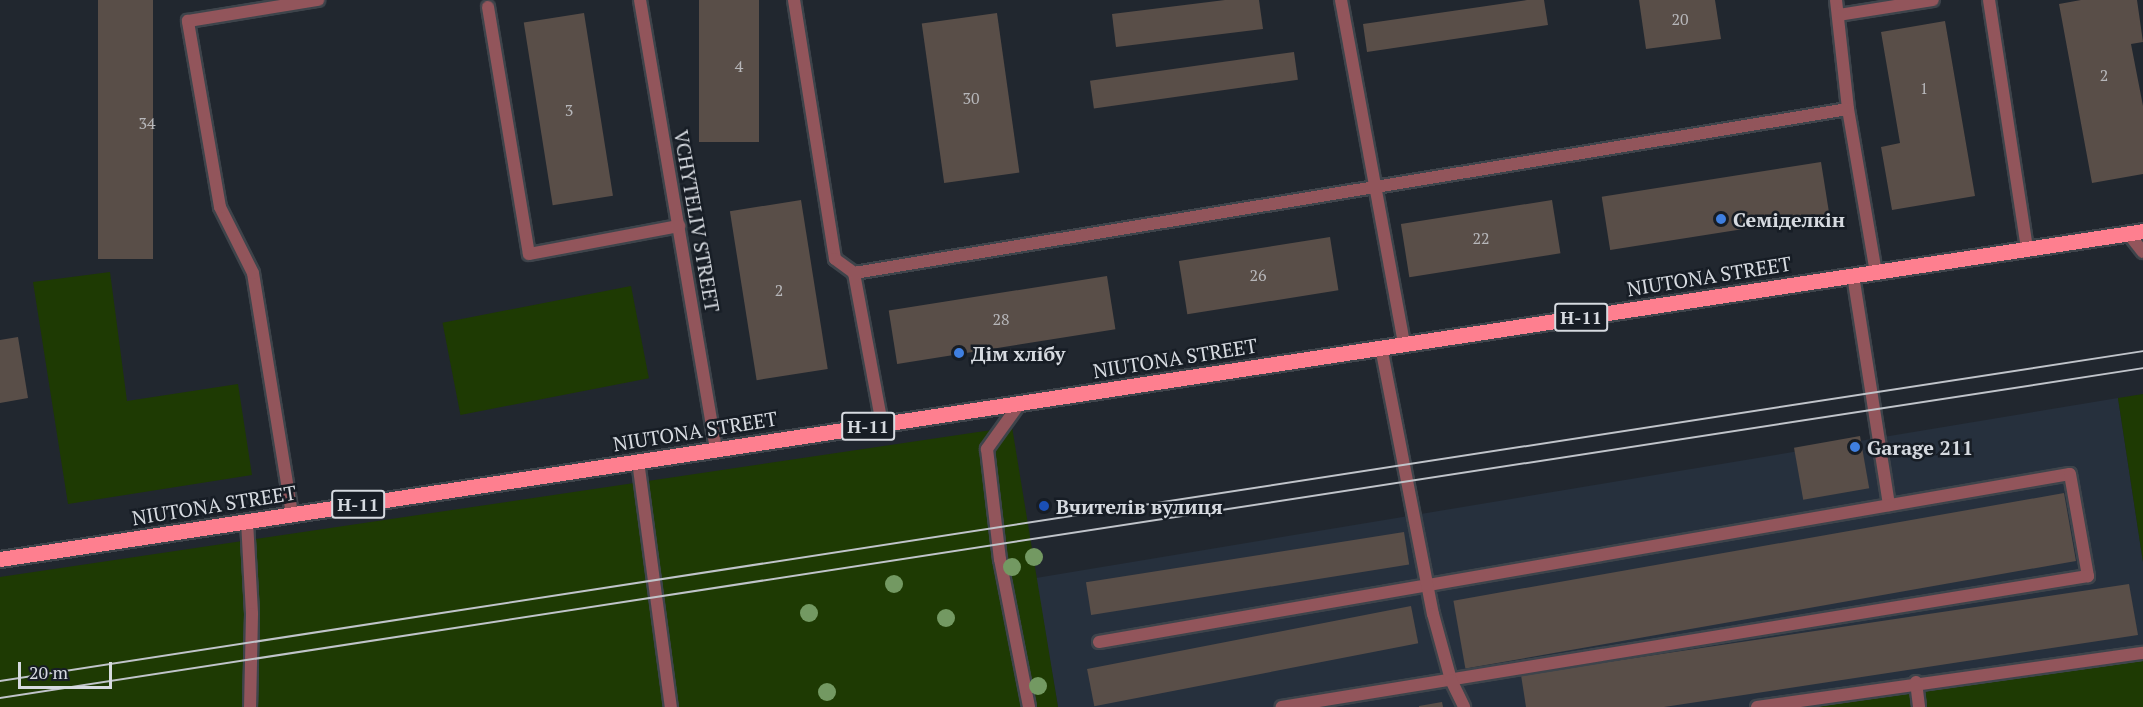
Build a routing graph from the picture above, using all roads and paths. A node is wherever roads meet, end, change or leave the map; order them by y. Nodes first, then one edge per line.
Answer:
1 (318, 0) edge
2 (640, 0) edge
3 (794, 0) edge
4 (1341, 0) edge
5 (1836, 0) edge
6 (1933, 0) edge
7 (1989, 0) edge
8 (488, 7) dead end
9 (1839, 15) junction
10 (1848, 109) junction
11 (1375, 186) junction
12 (679, 226) junction
13 (2135, 232) edge
14 (2027, 248) junction
15 (2143, 252) edge
16 (1876, 272) junction
17 (854, 273) junction
18 (1853, 275) junction
19 (1404, 344) junction
20 (1381, 347) junction
21 (1020, 403) junction
22 (882, 424) junction
23 (716, 449) junction
24 (638, 461) junction
25 (1890, 505) junction
26 (292, 514) junction
27 (247, 521) junction
28 (0, 559) edge
29 (1427, 585) junction
30 (1099, 642) dead end
31 (2143, 653) edge
32 (1451, 680) junction
33 (1917, 682) junction
34 (250, 707) edge
35 (671, 707) edge
36 (1029, 707) edge
37 (1282, 707) edge
38 (1464, 707) edge
39 (1757, 707) edge
40 (1919, 707) edge

1 - 26 street
2 - 12 street, VCHYTELIV STREET
3 - 17 street
4 - 11 street
5 - 9 street
6 - 9 street
7 - 14 street
8 - 12 street
9 - 10 street
10 - 11 street
10 - 16 street
11 - 17 street
11 - 19 street
12 - 23 street, VCHYTELIV STREET
13 - 14 main road, NIUTONA STREET / Н-11
13 - 15 street
14 - 16 main road, NIUTONA STREET / Н-11
16 - 18 main road, NIUTONA STREET / Н-11
17 - 22 street
18 - 19 main road, NIUTONA STREET / Н-11
18 - 25 street
19 - 20 main road, NIUTONA STREET / Н-11
20 - 21 main road, NIUTONA STREET / Н-11
20 - 29 street
21 - 22 main road, NIUTONA STREET / Н-11
21 - 36 street
22 - 23 main road, NIUTONA STREET / Н-11
23 - 24 main road, NIUTONA STREET / Н-11
24 - 26 main road, NIUTONA STREET / Н-11
24 - 35 street
25 - 29 street
25 - 32 street
26 - 27 main road, NIUTONA STREET / Н-11
27 - 28 main road, NIUTONA STREET / Н-11
27 - 34 street
29 - 30 street
29 - 32 street
31 - 33 street
32 - 37 street
32 - 38 street
33 - 39 street
33 - 40 street

